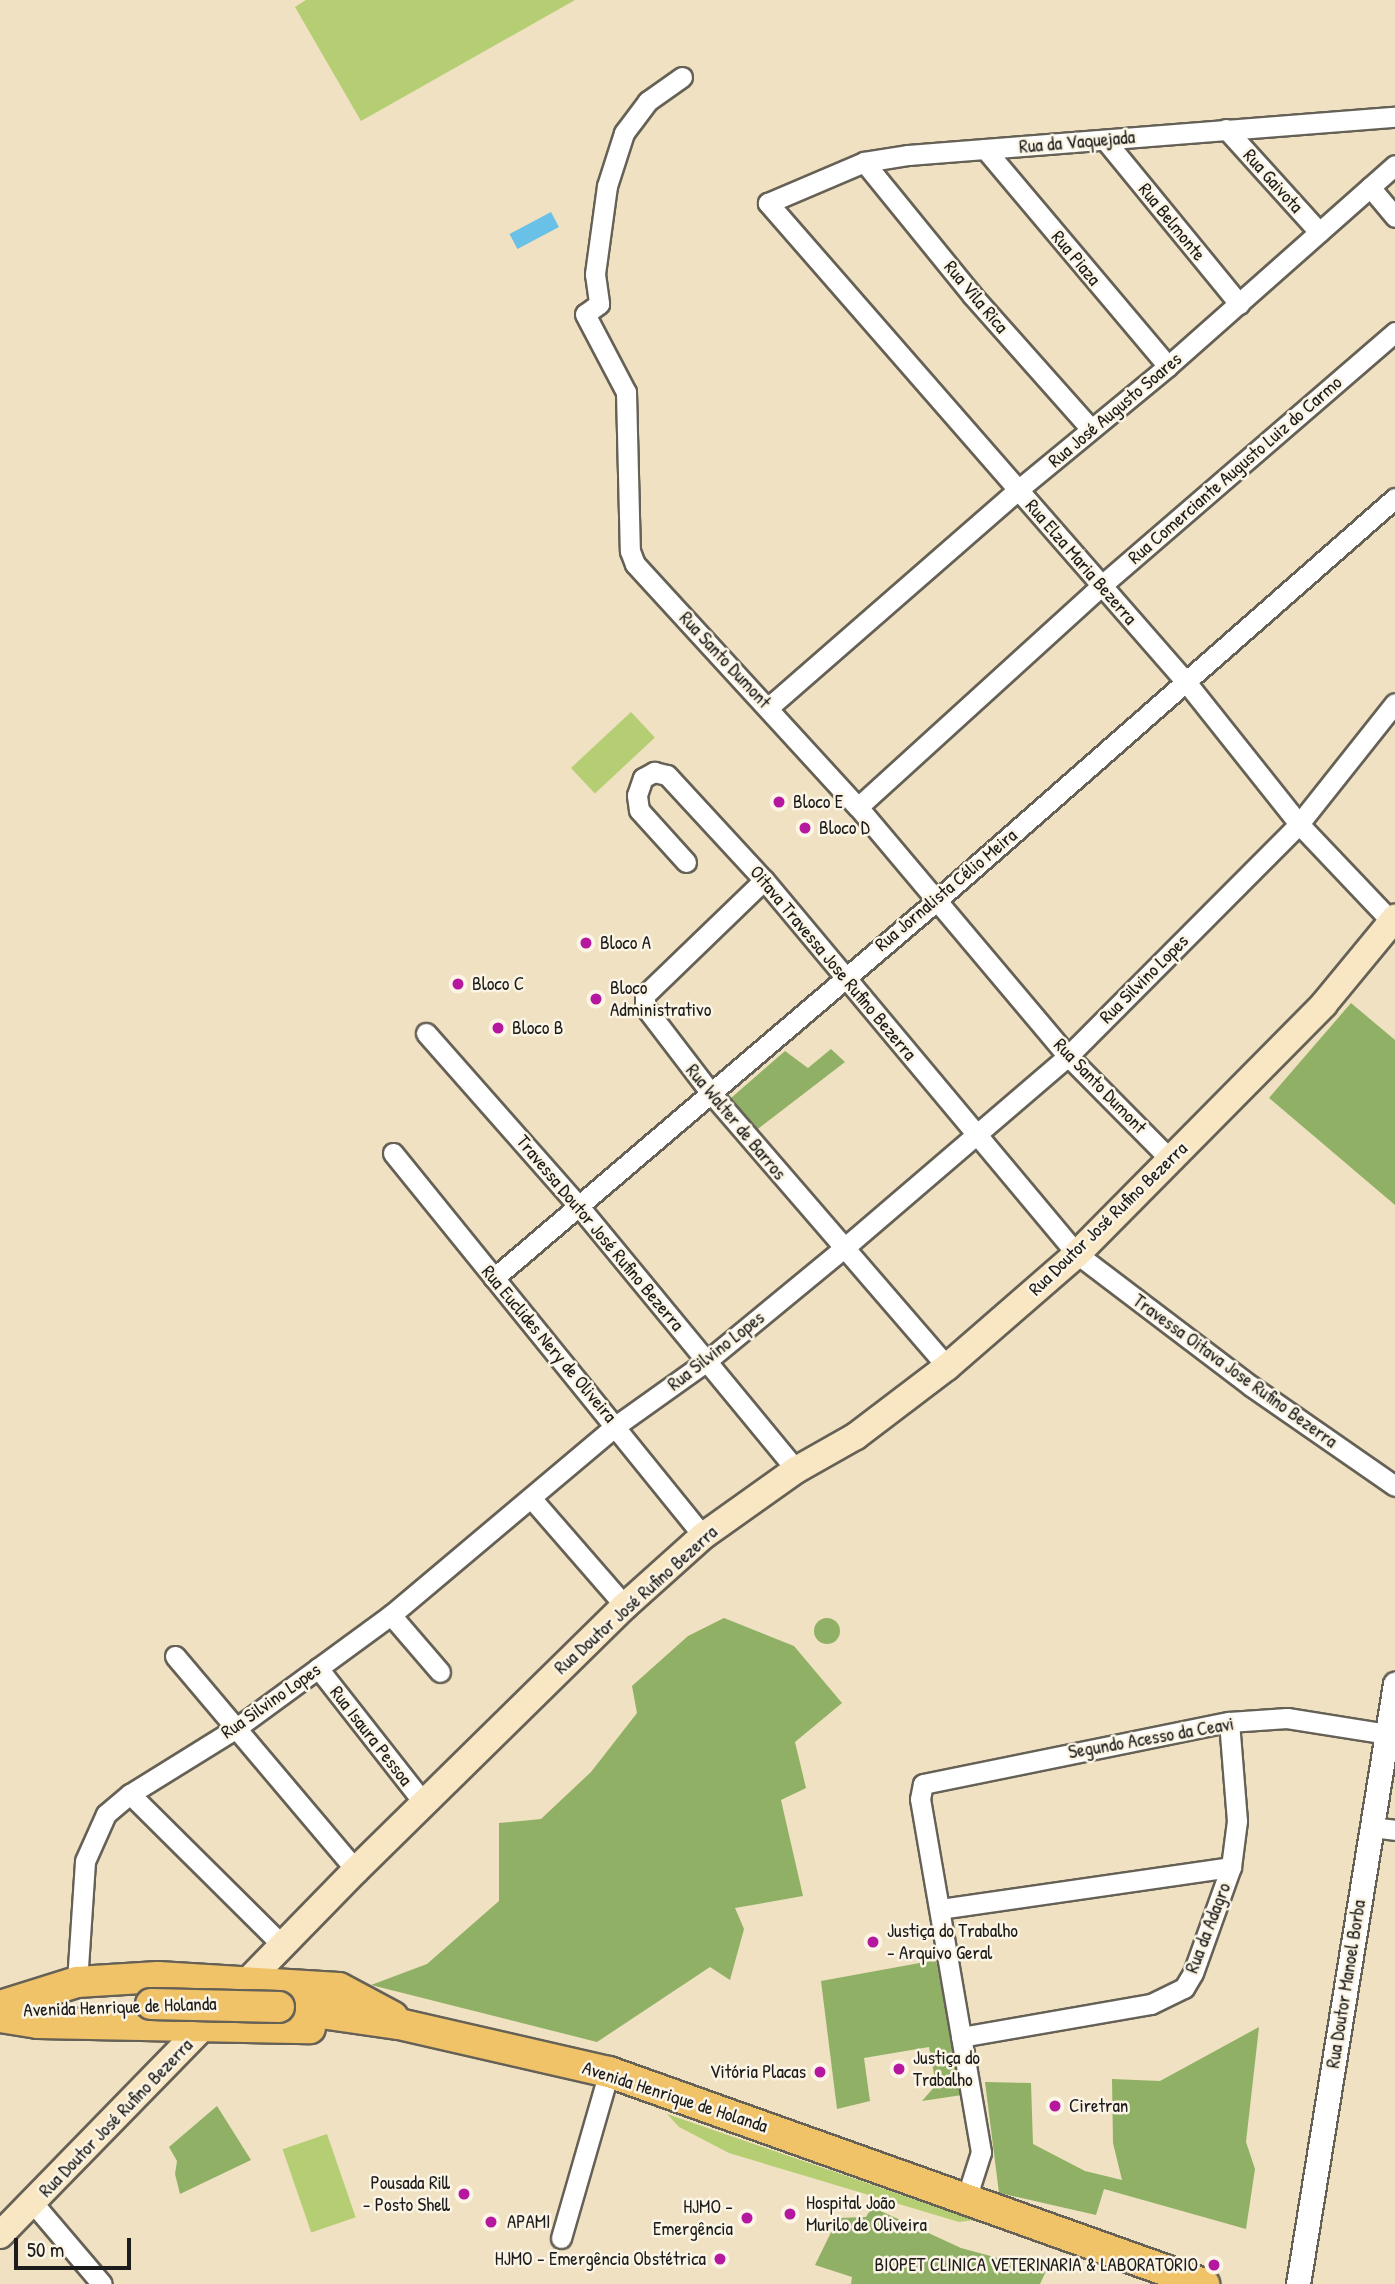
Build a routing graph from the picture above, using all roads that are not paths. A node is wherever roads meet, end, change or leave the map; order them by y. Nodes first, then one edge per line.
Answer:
1 (682, 77) dead end
2 (1395, 117) edge
3 (1226, 130) junction
4 (1105, 140) junction
5 (985, 149) junction
6 (864, 162) junction
7 (1395, 165) edge
8 (1370, 187) junction
9 (768, 203) joint
10 (1395, 217) edge
11 (1319, 232) junction
12 (1239, 304) junction
13 (1395, 332) edge
14 (1168, 366) junction
15 (1091, 429) junction
16 (1019, 489) junction
17 (1395, 498) edge
18 (1102, 585) junction
19 (1186, 682) junction
20 (1395, 703) edge
21 (769, 707) junction
22 (858, 807) junction
23 (1298, 824) junction
24 (687, 862) dead end
25 (764, 880) junction
26 (936, 901) junction
27 (1394, 920) edge
28 (845, 975) junction
29 (426, 1032) dead end
30 (1068, 1056) junction
31 (710, 1092) junction
32 (976, 1132) junction
33 (393, 1153) dead end
34 (1170, 1158) junction
35 (577, 1204) junction
36 (844, 1248) junction
37 (1077, 1254) junction
38 (494, 1278) junction
39 (708, 1360) junction
40 (947, 1367) junction
41 (617, 1425) junction
42 (796, 1470) junction
43 (1395, 1486) edge
44 (531, 1498) junction
45 (703, 1536) junction
46 (625, 1606) junction
47 (391, 1615) junction
48 (175, 1656) dead end
49 (318, 1668) junction
50 (440, 1672) dead end
51 (1395, 1684) edge
52 (1229, 1722) junction
53 (235, 1729) junction
54 (1387, 1734) junction
55 (130, 1794) junction
56 (424, 1803) junction
57 (1372, 1827) junction
58 (1395, 1830) edge
59 (1231, 1867) junction
60 (356, 1870) junction
61 (940, 1909) junction
62 (282, 1945) junction
63 (248, 1980) junction
64 (77, 1982) junction
65 (0, 2006) edge
66 (0, 2014) edge
67 (208, 2024) junction
68 (399, 2024) junction
69 (434, 2032) junction
70 (961, 2037) junction
71 (609, 2072) junction
72 (967, 2196) junction
73 (33, 2203) junction
74 (0, 2235) edge
75 (561, 2238) dead end
76 (102, 2284) edge
77 (1204, 2284) edge
78 (1298, 2284) edge

1 - 21 street, Rua Santo Dumont
2 - 3 street, Rua da Vaquejada
3 - 4 street, Rua da Vaquejada
3 - 11 street, Rua Gaivota
4 - 5 street, Rua da Vaquejada
4 - 12 street, Rua Belmonte
5 - 6 street, Rua da Vaquejada
5 - 14 street, Rua Piaza
6 - 9 street, Rua da Vaquejada
6 - 15 street, Rua Vila Rica
7 - 8 street, Rua José Augusto Soares
8 - 10 street
8 - 11 street, Rua José Augusto Soares
9 - 16 street, Rua Elza Maria Bezerra
11 - 12 street, Rua José Augusto Soares
12 - 14 street, Rua José Augusto Soares
13 - 18 street, Rua Comerciante Augusto Luiz do Carmo
14 - 15 street, Rua José Augusto Soares
15 - 16 street, Rua José Augusto Soares
16 - 18 street, Rua Elza Maria Bezerra
16 - 21 street, Rua José Augusto Soares
17 - 19 street, Rua Jornalista Célio Meira
18 - 19 street, Rua Elza Maria Bezerra
18 - 22 street, Rua Comerciante Augusto Luiz do Carmo
19 - 23 street, Rua Elza Maria Bezerra
19 - 26 street, Rua Jornalista Célio Meira
20 - 23 street, Rua Silvino Lopes
21 - 22 street, Rua Santo Dumont
22 - 26 street, Rua Santo Dumont
23 - 27 street, Rua Elza Maria Bezerra
23 - 30 street, Rua Silvino Lopes
24 - 25 street, Oitava Travessa Jose Rufino Bezerra
25 - 28 street, Oitava Travessa Jose Rufino Bezerra
25 - 31 street, Rua Walter de Barros
26 - 28 street, Rua Jornalista Célio Meira
26 - 30 street, Rua Santo Dumont
27 - 34 main road, Rua Doutor José Rufino Bezerra
28 - 31 street, Rua Jornalista Célio Meira
28 - 32 street, Oitava Travessa Jose Rufino Bezerra
29 - 35 street, Travessa Doutor José Rufino Bezerra
30 - 32 street, Rua Silvino Lopes
30 - 34 street, Rua Santo Dumont
31 - 35 street, Rua Jornalista Célio Meira
31 - 36 street, Rua Walter de Barros
32 - 36 street, Rua Silvino Lopes
32 - 37 street, Oitava Travessa Jose Rufino Bezerra
33 - 38 street, Rua Euclides Nery de Oliveira
34 - 37 main road, Rua Doutor José Rufino Bezerra
35 - 38 street, Rua Jornalista Célio Meira
35 - 39 street, Travessa Doutor José Rufino Bezerra
36 - 39 street, Rua Silvino Lopes
36 - 40 street, Rua Walter de Barros
37 - 40 main road, Rua Doutor José Rufino Bezerra
37 - 43 street, Travessa Oitava Jose Rufino Bezerra
38 - 41 street, Rua Euclides Nery de Oliveira
39 - 41 street, Rua Silvino Lopes
39 - 42 street, Travessa Doutor José Rufino Bezerra
40 - 42 main road, Rua Doutor José Rufino Bezerra
41 - 44 street, Rua Silvino Lopes
41 - 45 street, Rua Euclides Nery de Oliveira
42 - 45 main road, Rua Doutor José Rufino Bezerra
44 - 46 street
44 - 47 street, Rua Silvino Lopes
45 - 46 main road, Rua Doutor José Rufino Bezerra
46 - 56 main road, Rua Doutor José Rufino Bezerra
47 - 49 street, Rua Silvino Lopes
47 - 50 street
48 - 53 street
49 - 53 street, Rua Silvino Lopes
49 - 56 street, Rua Isaura Pessoa
51 - 54 street, Rua Doutor Manoel Borba
52 - 54 street, Segundo Acesso da Ceavi
52 - 59 street, Rua da Adagro
52 - 61 street, Segundo Acesso da Ceavi
53 - 55 street, Rua Silvino Lopes
53 - 60 street
54 - 57 street, Rua Doutor Manoel Borba
55 - 62 street
55 - 64 street, Rua Silvino Lopes
56 - 60 main road, Rua Doutor José Rufino Bezerra
57 - 58 street
57 - 78 street, Rua Doutor Manoel Borba
59 - 61 street
59 - 70 street, Rua da Adagro
60 - 62 main road, Rua Doutor José Rufino Bezerra
61 - 70 street
62 - 63 main road, Rua Doutor José Rufino Bezerra
63 - 64 main road
63 - 67 main road, Rua Doutor José Rufino Bezerra
63 - 68 main road
64 - 65 main road
66 - 67 main road
66 - 68 main road, Avenida Henrique de Holanda, bridge
67 - 69 main road
67 - 73 main road, Rua Doutor José Rufino Bezerra
68 - 69 main road, Avenida Henrique de Holanda
69 - 71 main road, Avenida Henrique de Holanda
70 - 72 street
71 - 72 main road, Avenida Henrique de Holanda
71 - 75 street
72 - 77 main road, Avenida Henrique de Holanda
73 - 74 main road, Rua Doutor José Rufino Bezerra
73 - 76 street

